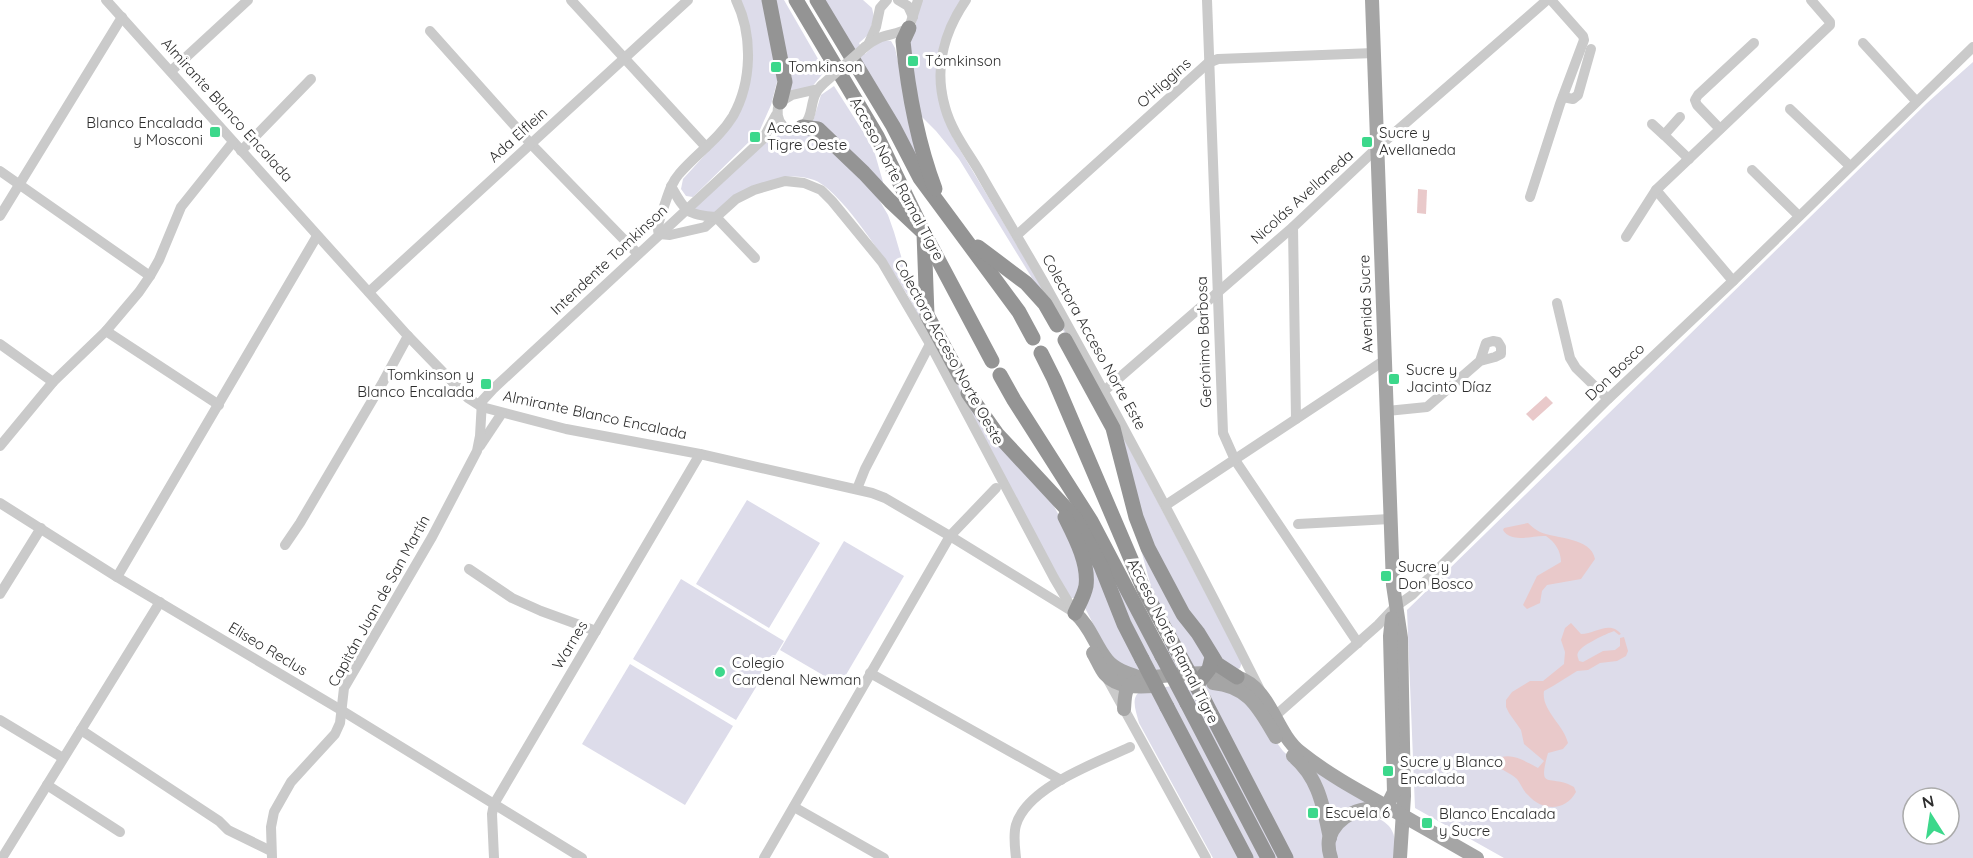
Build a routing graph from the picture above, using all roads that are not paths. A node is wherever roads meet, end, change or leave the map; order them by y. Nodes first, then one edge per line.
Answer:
1 (106, 0) edge
2 (248, 0) edge
3 (571, 0) edge
4 (688, 0) edge
5 (736, 0) edge
6 (769, 0) edge
7 (796, 0) edge
8 (817, 0) edge
9 (887, 0) edge
10 (898, 0) edge
11 (918, 0) edge
12 (966, 0) edge
13 (1206, 0) edge
14 (1372, 0) edge
15 (1549, 0) edge
16 (1811, 0) edge
17 (122, 17) junction
18 (911, 23) junction
19 (430, 31) dead end
20 (1754, 43) dead end
21 (1863, 43) dead end
22 (867, 45) junction
23 (1973, 47) edge
24 (1591, 49) dead end
25 (1374, 53) junction
26 (624, 59) junction
27 (1208, 63) junction
28 (171, 71) junction
29 (311, 79) dead end
30 (820, 87) junction
31 (1563, 97) junction
32 (1916, 101) junction
33 (778, 109) junction
34 (1790, 110) dead end
35 (1680, 117) dead end
36 (1652, 124) dead end
37 (794, 128) junction
38 (1720, 129) junction
39 (1664, 135) junction
40 (763, 139) junction
41 (233, 142) junction
42 (531, 144) junction
43 (706, 147) junction
44 (1377, 148) junction
45 (242, 151) junction
46 (1689, 159) junction
47 (1850, 166) junction
48 (1752, 170) dead end
49 (0, 171) edge
50 (21, 184) junction
51 (671, 186) junction
52 (1656, 190) junction
53 (1530, 197) dead end
54 (685, 210) junction
55 (946, 214) junction
56 (0, 216) edge
57 (1799, 216) junction
58 (716, 217) junction
59 (1293, 227) junction
60 (924, 233) junction
61 (659, 234) junction
62 (1017, 235) junction
63 (317, 236) junction
64 (964, 236) junction
65 (1626, 237) dead end
66 (637, 253) junction
67 (755, 258) dead end
68 (150, 276) junction
69 (1733, 281) junction
70 (369, 292) junction
71 (1217, 293) junction
72 (1557, 303) dead end
73 (1057, 325) dead end
74 (106, 331) junction
75 (408, 336) junction
76 (1033, 338) dead end
77 (1065, 340) dead end
78 (0, 344) edge
79 (930, 344) junction
80 (1041, 353) dead end
81 (1385, 360) junction
82 (992, 361) dead end
83 (1480, 361) dead end
84 (1000, 375) dead end
85 (960, 378) dead end
86 (53, 382) junction
87 (1104, 391) junction
88 (968, 393) dead end
89 (1608, 399) junction
90 (219, 405) junction
91 (482, 407) junction
92 (1387, 411) junction
93 (502, 413) junction
94 (1296, 419) junction
95 (0, 446) edge
96 (477, 451) junction
97 (700, 454) junction
98 (1235, 460) junction
99 (1047, 486) junction
100 (996, 488) dead end
101 (857, 489) junction
102 (0, 503) edge
103 (1166, 506) junction
104 (1390, 519) junction
105 (1298, 524) dead end
106 (41, 528) junction
107 (950, 536) junction
108 (285, 545) dead end
109 (469, 569) dead end
110 (117, 577) junction
111 (1054, 578) junction
112 (1042, 593) junction
113 (0, 594) edge
114 (160, 602) junction
115 (1395, 607) junction
116 (1075, 613) junction
117 (596, 631) junction
118 (1358, 643) junction
119 (1212, 657) junction
120 (870, 673) junction
121 (1106, 675) junction
122 (1236, 677) junction
123 (1141, 678) junction
124 (1201, 685) junction
125 (1128, 686) junction
126 (1263, 695) junction
127 (1124, 709) junction
128 (341, 710) junction
129 (1275, 716) junction
130 (0, 720) edge
131 (81, 730) junction
132 (1130, 747) dead end
133 (63, 758) junction
134 (1061, 780) junction
135 (47, 785) junction
136 (494, 804) junction
137 (794, 807) junction
138 (1383, 809) junction
139 (1402, 815) junction
140 (120, 832) dead end
141 (1329, 838) junction
142 (1399, 853) edge
143 (272, 855) edge
144 (2, 858) edge
145 (494, 858) edge
146 (582, 858) edge
147 (764, 858) edge
148 (884, 858) edge
149 (1016, 858) edge
150 (1206, 858) edge
151 (1246, 858) edge
152 (1268, 858) edge
153 (1286, 858) edge
154 (1331, 858) edge
155 (1477, 858) edge

1 - 17 street, Almirante Blanco Encalada
2 - 28 street
3 - 26 street
4 - 26 street, Ada Elflein
5 - 43 street
6 - 33 highway
7 - 60 highway, Acceso Norte Ramal Tigre
8 - 55 highway, Acceso Norte Ramal Tigre
9 - 22 street
10 - 18 street
11 - 18 street
12 - 62 street, Colectora Acceso Norte Este
13 - 27 street, Gerónimo Barbosa
14 - 25 main road, Avenida Sucre
15 - 31 street
15 - 44 street, Nicolás Avellaneda
16 - 38 street
17 - 28 street, Almirante Blanco Encalada
17 - 50 street
18 - 22 street
18 - 55 highway
19 - 42 street
20 - 38 street
21 - 32 street
22 - 30 street, bridge
23 - 32 street, Don Bosco
24 - 31 street
25 - 27 street, O'Higgins
25 - 44 main road, Avenida Sucre
26 - 42 street, Ada Elflein
26 - 43 street
27 - 62 street, O'Higgins
27 - 71 street, Gerónimo Barbosa
28 - 41 street, Almirante Blanco Encalada
29 - 45 street
30 - 33 street
30 - 37 street
31 - 53 street
32 - 47 street, Don Bosco
33 - 37 street
33 - 40 street, Intendente Tomkinson
34 - 47 street
35 - 39 street
36 - 39 street
37 - 40 street, Intendente Tomkinson
37 - 60 highway
38 - 46 street
39 - 46 street
40 - 54 street, Intendente Tomkinson
41 - 45 street, Almirante Blanco Encalada
41 - 68 street
42 - 66 street
42 - 70 street, Ada Elflein
43 - 51 street
44 - 59 street, Nicolás Avellaneda
44 - 81 main road, Avenida Sucre
45 - 63 street, Almirante Blanco Encalada
46 - 52 street
47 - 57 street, Don Bosco
48 - 57 street
49 - 50 street
50 - 56 street
50 - 68 street
51 - 54 street
51 - 61 street
52 - 65 street
52 - 69 street
54 - 58 street
54 - 61 street, Intendente Tomkinson
55 - 64 highway, Acceso Norte Ramal Tigre
57 - 69 street, Don Bosco
58 - 61 street, Colectora Acceso Norte Oeste
58 - 67 street
58 - 79 street, Colectora Acceso Norte Oeste
59 - 71 street, Nicolás Avellaneda
59 - 94 street
60 - 82 highway, Acceso Norte Ramal Tigre
60 - 85 highway
61 - 66 street, Intendente Tomkinson
62 - 87 street, Colectora Acceso Norte Este
63 - 70 street, Almirante Blanco Encalada
63 - 90 street
64 - 73 highway
64 - 76 highway, Acceso Norte Ramal Tigre
66 - 91 street, Intendente Tomkinson
68 - 74 street
69 - 89 street, Don Bosco
70 - 75 street, Almirante Blanco Encalada
71 - 87 street, Nicolás Avellaneda
71 - 98 street, Gerónimo Barbosa
72 - 89 street
74 - 86 street
74 - 90 street
75 - 91 street, Almirante Blanco Encalada
75 - 108 street
77 - 119 highway
78 - 86 street
79 - 101 street
79 - 111 street, Colectora Acceso Norte Oeste
80 - 124 highway, Acceso Norte Ramal Tigre, bridge
81 - 92 main road, Avenida Sucre
81 - 94 street
83 - 92 street
84 - 152 highway, Acceso Norte Ramal Tigre, bridge
86 - 95 street
87 - 103 street, Colectora Acceso Norte Este
88 - 99 highway
89 - 115 street, Don Bosco
90 - 110 street
91 - 93 street, Almirante Blanco Encalada
91 - 96 street, Capitán Juan de San Martín
92 - 104 main road, Avenida Sucre
93 - 96 street, Capitán Juan de San Martín
93 - 97 street, Almirante Blanco Encalada
94 - 98 street
96 - 128 street, Capitán Juan de San Martín
97 - 101 street, Almirante Blanco Encalada
97 - 117 street, Warnes
98 - 103 street
98 - 118 street, Gerónimo Barbosa
99 - 116 highway
99 - 151 highway, bridge
100 - 107 street
101 - 107 street, Almirante Blanco Encalada
102 - 106 street, Eliseo Reclus
103 - 126 street, Colectora Acceso Norte Este
104 - 105 street
104 - 115 main road, Avenida Sucre
106 - 110 street, Eliseo Reclus
106 - 113 street
107 - 112 street, Almirante Blanco Encalada
107 - 120 street
109 - 117 street
110 - 114 street, Eliseo Reclus
111 - 112 street
111 - 116 street, Colectora Acceso Norte Oeste
112 - 116 street, Almirante Blanco Encalada
114 - 128 street, Eliseo Reclus
114 - 131 street
115 - 118 street, Don Bosco
115 - 138 main road, Avenida Sucre
115 - 139 main road, Avenida Sucre
116 - 121 main road
116 - 123 main road, Almirante Blanco Encalada
117 - 136 street, Warnes
118 - 129 street, Don Bosco
119 - 122 highway
119 - 124 highway
120 - 134 street
120 - 137 street
121 - 125 main road, Almirante Blanco Encalada
121 - 127 street
122 - 124 main road, Almirante Blanco Encalada
122 - 126 main road, Almirante Blanco Encalada
123 - 124 main road, Almirante Blanco Encalada
123 - 125 main road
124 - 125 main road, Almirante Blanco Encalada
124 - 141 main road, Almirante Blanco Encalada
124 - 153 highway, Acceso Norte Ramal Tigre
125 - 127 main road
126 - 129 main road, Almirante Blanco Encalada
127 - 150 street
128 - 136 street, Eliseo Reclus
128 - 143 street, Capitán Juan de San Martín
129 - 138 main road, Almirante Blanco Encalada
130 - 133 street
131 - 133 street
131 - 143 street
132 - 134 street
133 - 135 street
134 - 149 street
135 - 140 street
135 - 144 street
136 - 145 street, Warnes
136 - 146 street, Eliseo Reclus
137 - 147 street
137 - 148 street
138 - 139 main road, Almirante Blanco Encalada
138 - 141 main road
138 - 142 main road
139 - 142 main road, Avenida Sucre
139 - 155 main road, Almirante Blanco Encalada
141 - 154 main road, Almirante Blanco Encalada

